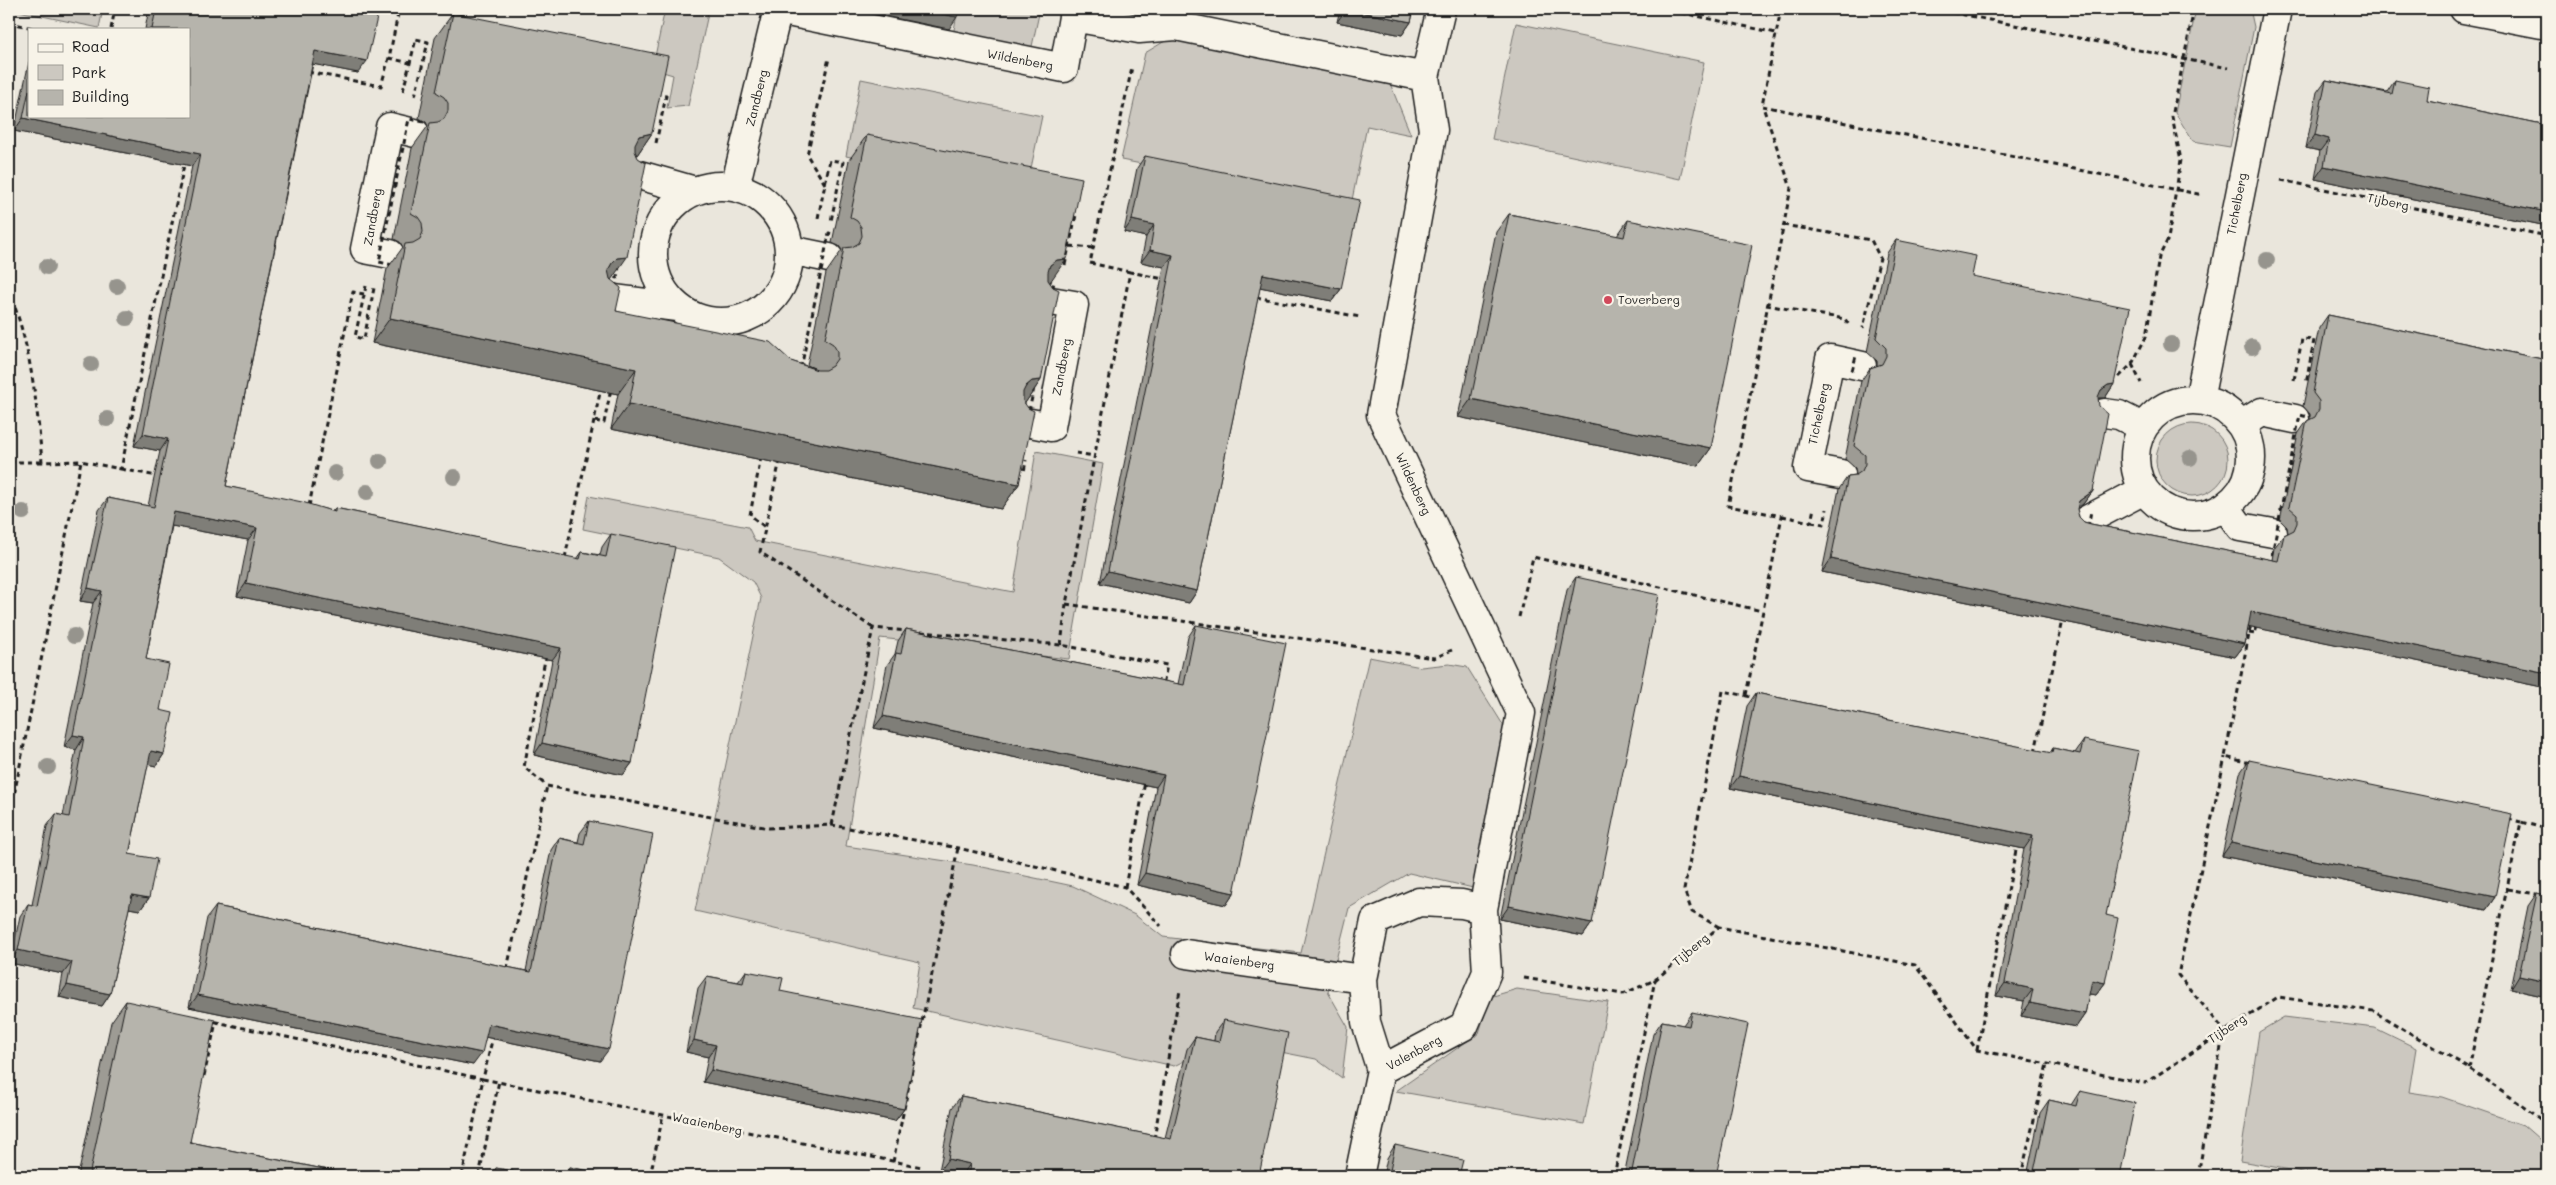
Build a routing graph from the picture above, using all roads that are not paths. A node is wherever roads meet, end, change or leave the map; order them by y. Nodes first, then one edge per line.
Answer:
1 (778, 9) edge
2 (1441, 9) edge
3 (2277, 9) edge
4 (2464, 9) edge
5 (2547, 25) edge
6 (1426, 78) junction
7 (414, 123) road end
8 (640, 175) edge
9 (735, 187) junction
10 (695, 191) junction
11 (384, 261) road end
12 (1050, 293) edge
13 (610, 296) edge
14 (678, 308) junction
15 (732, 322) junction
16 (752, 344) edge
17 (1857, 366) dead end
18 (2199, 400) junction
19 (2104, 412) edge
20 (2301, 415) road end
21 (1024, 419) edge
22 (2241, 425) junction
23 (2143, 427) junction
24 (1841, 474) dead end
25 (2144, 490) junction
26 (2226, 507) junction
27 (2088, 516) edge
28 (2277, 537) road end
29 (1483, 909) junction
30 (1186, 954) road end
31 (1363, 979) junction
32 (1381, 1070) junction
33 (1359, 1176) edge

1 - 6 street, Wildenberg
1 - 9 street, Zandberg
2 - 6 street
3 - 18 street, Tichelberg
4 - 5 street
6 - 29 street, Wildenberg
7 - 11 street, Zandberg
8 - 10 street
9 - 10 street
9 - 15 street
10 - 14 street
12 - 21 street, Zandberg
13 - 14 street
14 - 15 street
15 - 16 street
17 - 24 street, Tichelberg
18 - 22 street
18 - 23 street
19 - 23 street
20 - 22 street
22 - 26 street
23 - 25 street
25 - 26 street
25 - 27 street
26 - 28 street
29 - 31 street
29 - 32 street, Valenberg
30 - 31 street, Waaienberg
31 - 32 street
32 - 33 street, Valenberg

